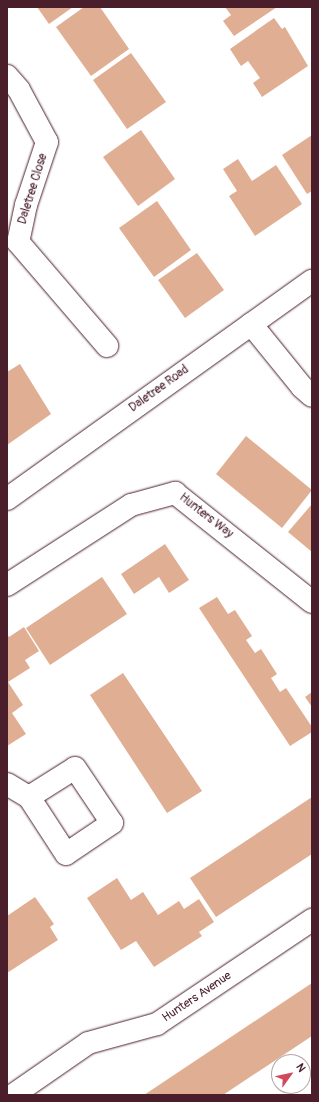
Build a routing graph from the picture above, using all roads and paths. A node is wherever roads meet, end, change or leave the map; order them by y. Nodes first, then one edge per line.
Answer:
1 (7, 76) edge
2 (12, 245) edge
3 (312, 281) edge
4 (251, 324) junction
5 (107, 346) dead end
6 (312, 396) edge
7 (7, 499) edge
8 (7, 585) edge
9 (312, 602) edge
10 (7, 784) edge
11 (29, 797) dead end
12 (312, 920) edge
13 (13, 1095) edge

1 - 2 street, Daletree Close
2 - 5 street, Daletree Close
3 - 4 street, Daletree Road
4 - 6 street
4 - 7 street, Daletree Road
8 - 9 street, Hunters Way
10 - 11 street
12 - 13 street, Hunters Avenue

